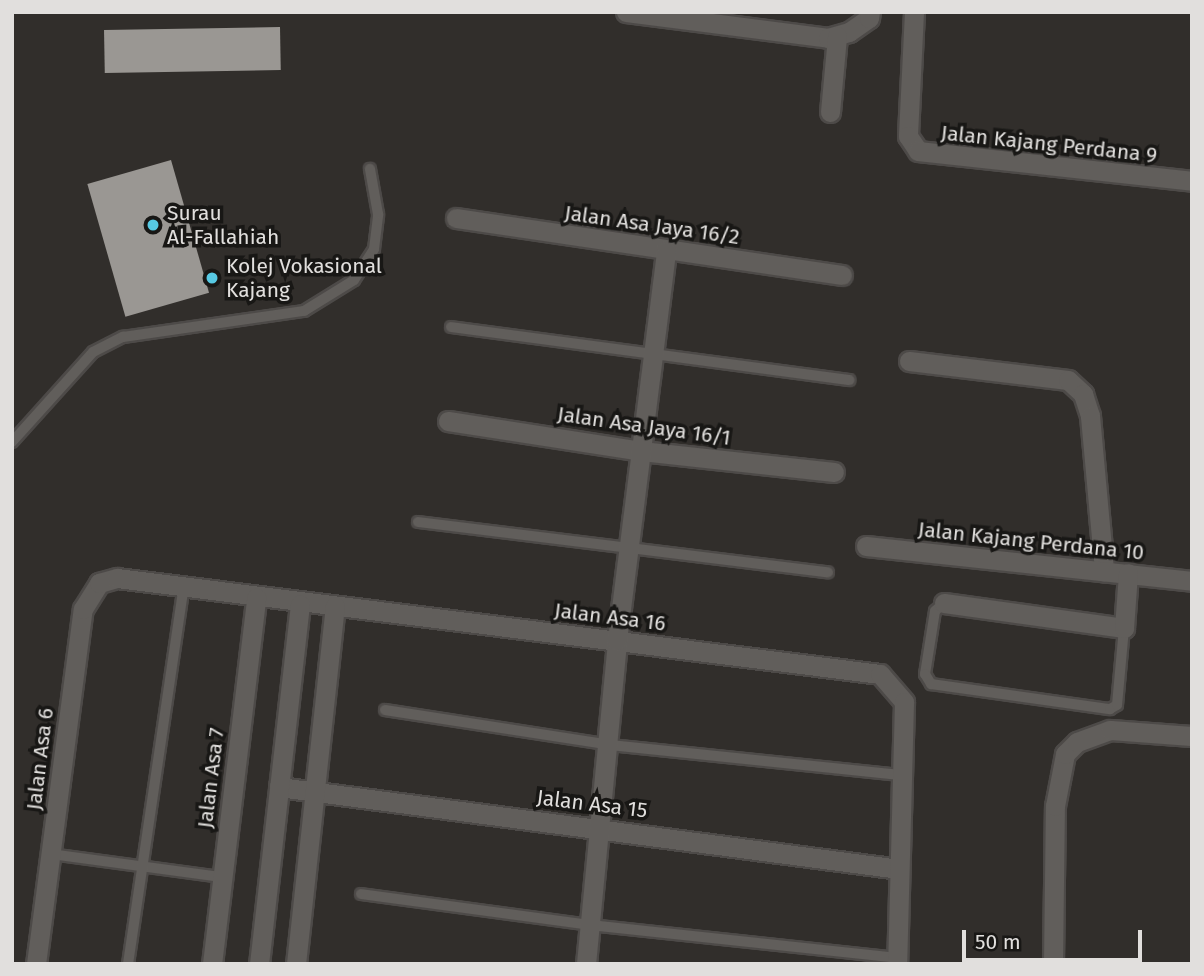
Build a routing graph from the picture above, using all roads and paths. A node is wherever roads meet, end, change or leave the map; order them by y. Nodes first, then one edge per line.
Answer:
1 (626, 12) edge
2 (870, 12) edge
3 (914, 12) edge
4 (832, 37) junction
5 (830, 112) dead end
6 (370, 169) dead end
7 (1192, 181) edge
8 (456, 218) dead end
9 (666, 251) junction
10 (842, 275) dead end
11 (451, 327) dead end
12 (652, 358) junction
13 (909, 361) dead end
14 (849, 380) dead end
15 (448, 421) dead end
16 (12, 442) edge
17 (641, 451) junction
18 (834, 472) dead end
19 (418, 522) dead end
20 (866, 546) dead end
21 (628, 549) junction
22 (1104, 571) junction
23 (828, 572) dead end
24 (1128, 573) junction
25 (117, 578) joint
26 (1192, 581) edge
27 (184, 587) junction
28 (256, 598) junction
29 (944, 603) joint
30 (300, 604) junction
31 (335, 606) junction
32 (1124, 628) junction
33 (617, 640) junction
34 (385, 710) dead end
35 (1192, 736) edge
36 (610, 745) junction
37 (902, 775) junction
38 (279, 788) junction
39 (315, 792) junction
40 (601, 827) junction
41 (51, 854) junction
42 (141, 865) junction
43 (899, 869) junction
44 (222, 877) junction
45 (361, 894) dead end
46 (590, 925) junction
47 (897, 961) edge
48 (36, 964) edge
49 (128, 964) edge
50 (212, 964) edge
51 (259, 964) edge
52 (296, 964) edge
53 (586, 964) edge
54 (1053, 964) edge

1 - 4 street
2 - 4 street
3 - 7 street, Jalan Kajang Perdana 9
4 - 5 street
6 - 16 lane
8 - 9 street, Jalan Asa Jaya 16/2
9 - 10 street, Jalan Asa Jaya 16/2
9 - 12 street
11 - 12 lane
12 - 14 lane
12 - 17 street
13 - 22 street
15 - 17 street, Jalan Asa Jaya 16/1
17 - 18 street, Jalan Asa Jaya 16/1
17 - 21 street
19 - 21 lane
20 - 22 street, Jalan Kajang Perdana 10
21 - 23 lane
21 - 33 street
22 - 24 street, Jalan Kajang Perdana 10
24 - 26 street, Jalan Kajang Perdana 10
24 - 32 street
25 - 27 street, Jalan Asa 16
25 - 41 street, Jalan Asa 6
27 - 28 street, Jalan Asa 16
27 - 42 lane
28 - 30 street, Jalan Asa 16
28 - 44 street, Jalan Asa 7
29 - 32 street
29 - 32 lane
30 - 31 street, Jalan Asa 16
30 - 38 street
31 - 33 street, Jalan Asa 16
31 - 39 street
33 - 36 street
33 - 37 street, Jalan Asa 16
34 - 36 lane
35 - 54 street
36 - 37 lane
36 - 40 street
37 - 43 street
38 - 39 street, Jalan Asa 15
38 - 51 street
39 - 40 street, Jalan Asa 15
39 - 52 street
40 - 43 street, Jalan Asa 15
40 - 46 street
41 - 42 lane
41 - 48 street, Jalan Asa 6
42 - 44 lane
42 - 49 lane
43 - 47 street
44 - 50 street, Jalan Asa 7
45 - 46 lane
46 - 47 lane
46 - 53 street

